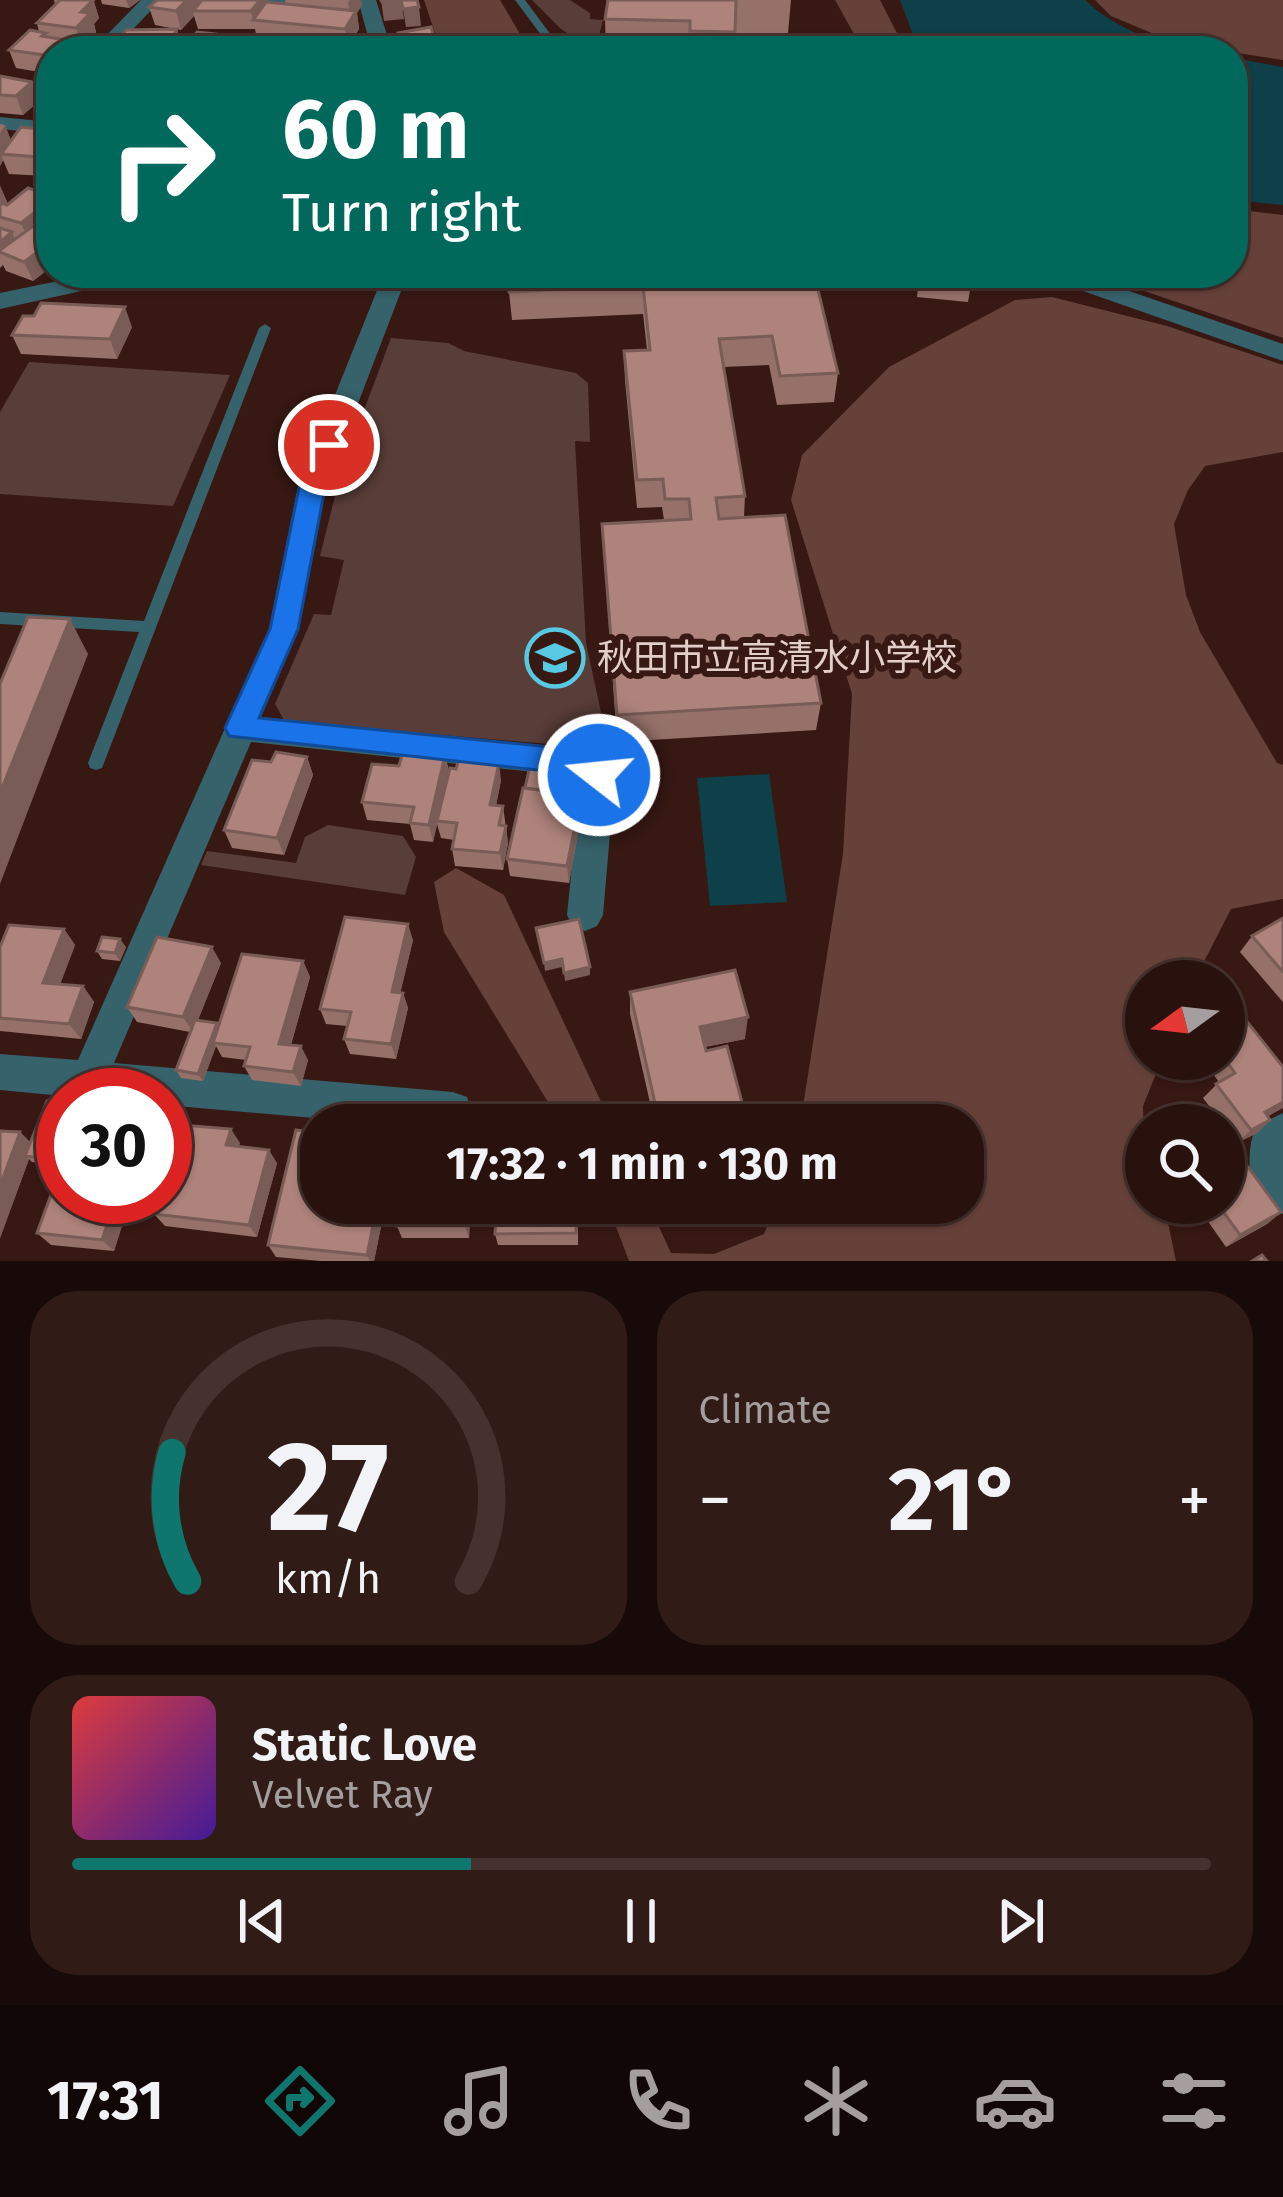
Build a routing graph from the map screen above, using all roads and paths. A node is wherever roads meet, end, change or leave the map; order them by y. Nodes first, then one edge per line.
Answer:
1 (152, 0) edge
2 (253, 0) edge
3 (367, 0) edge
4 (520, 0) edge
5 (287, 4) edge
6 (116, 36) edge
7 (378, 36) edge
8 (547, 36) edge
9 (0, 123) edge
10 (36, 127) edge
11 (61, 288) edge
12 (389, 288) edge
13 (1097, 288) edge
14 (0, 301) edge
15 (265, 328) dead end
16 (1283, 353) edge
17 (0, 618) edge
18 (149, 627) junction
19 (240, 728) junction
20 (97, 763) dead end
21 (586, 915) dead end
22 (93, 1068) edge
23 (0, 1072) edge
24 (36, 1074) edge
25 (192, 1087) edge
26 (376, 1104) edge
27 (1283, 1132) edge
28 (1283, 1194) edge

1 - 6 street
2 - 5 street
3 - 7 street
4 - 8 lane
9 - 10 street
11 - 14 street
12 - 19 street
13 - 16 street
15 - 18 lane
17 - 18 lane
18 - 20 lane
19 - 21 street
19 - 22 street
23 - 24 street
25 - 26 street
27 - 28 street

